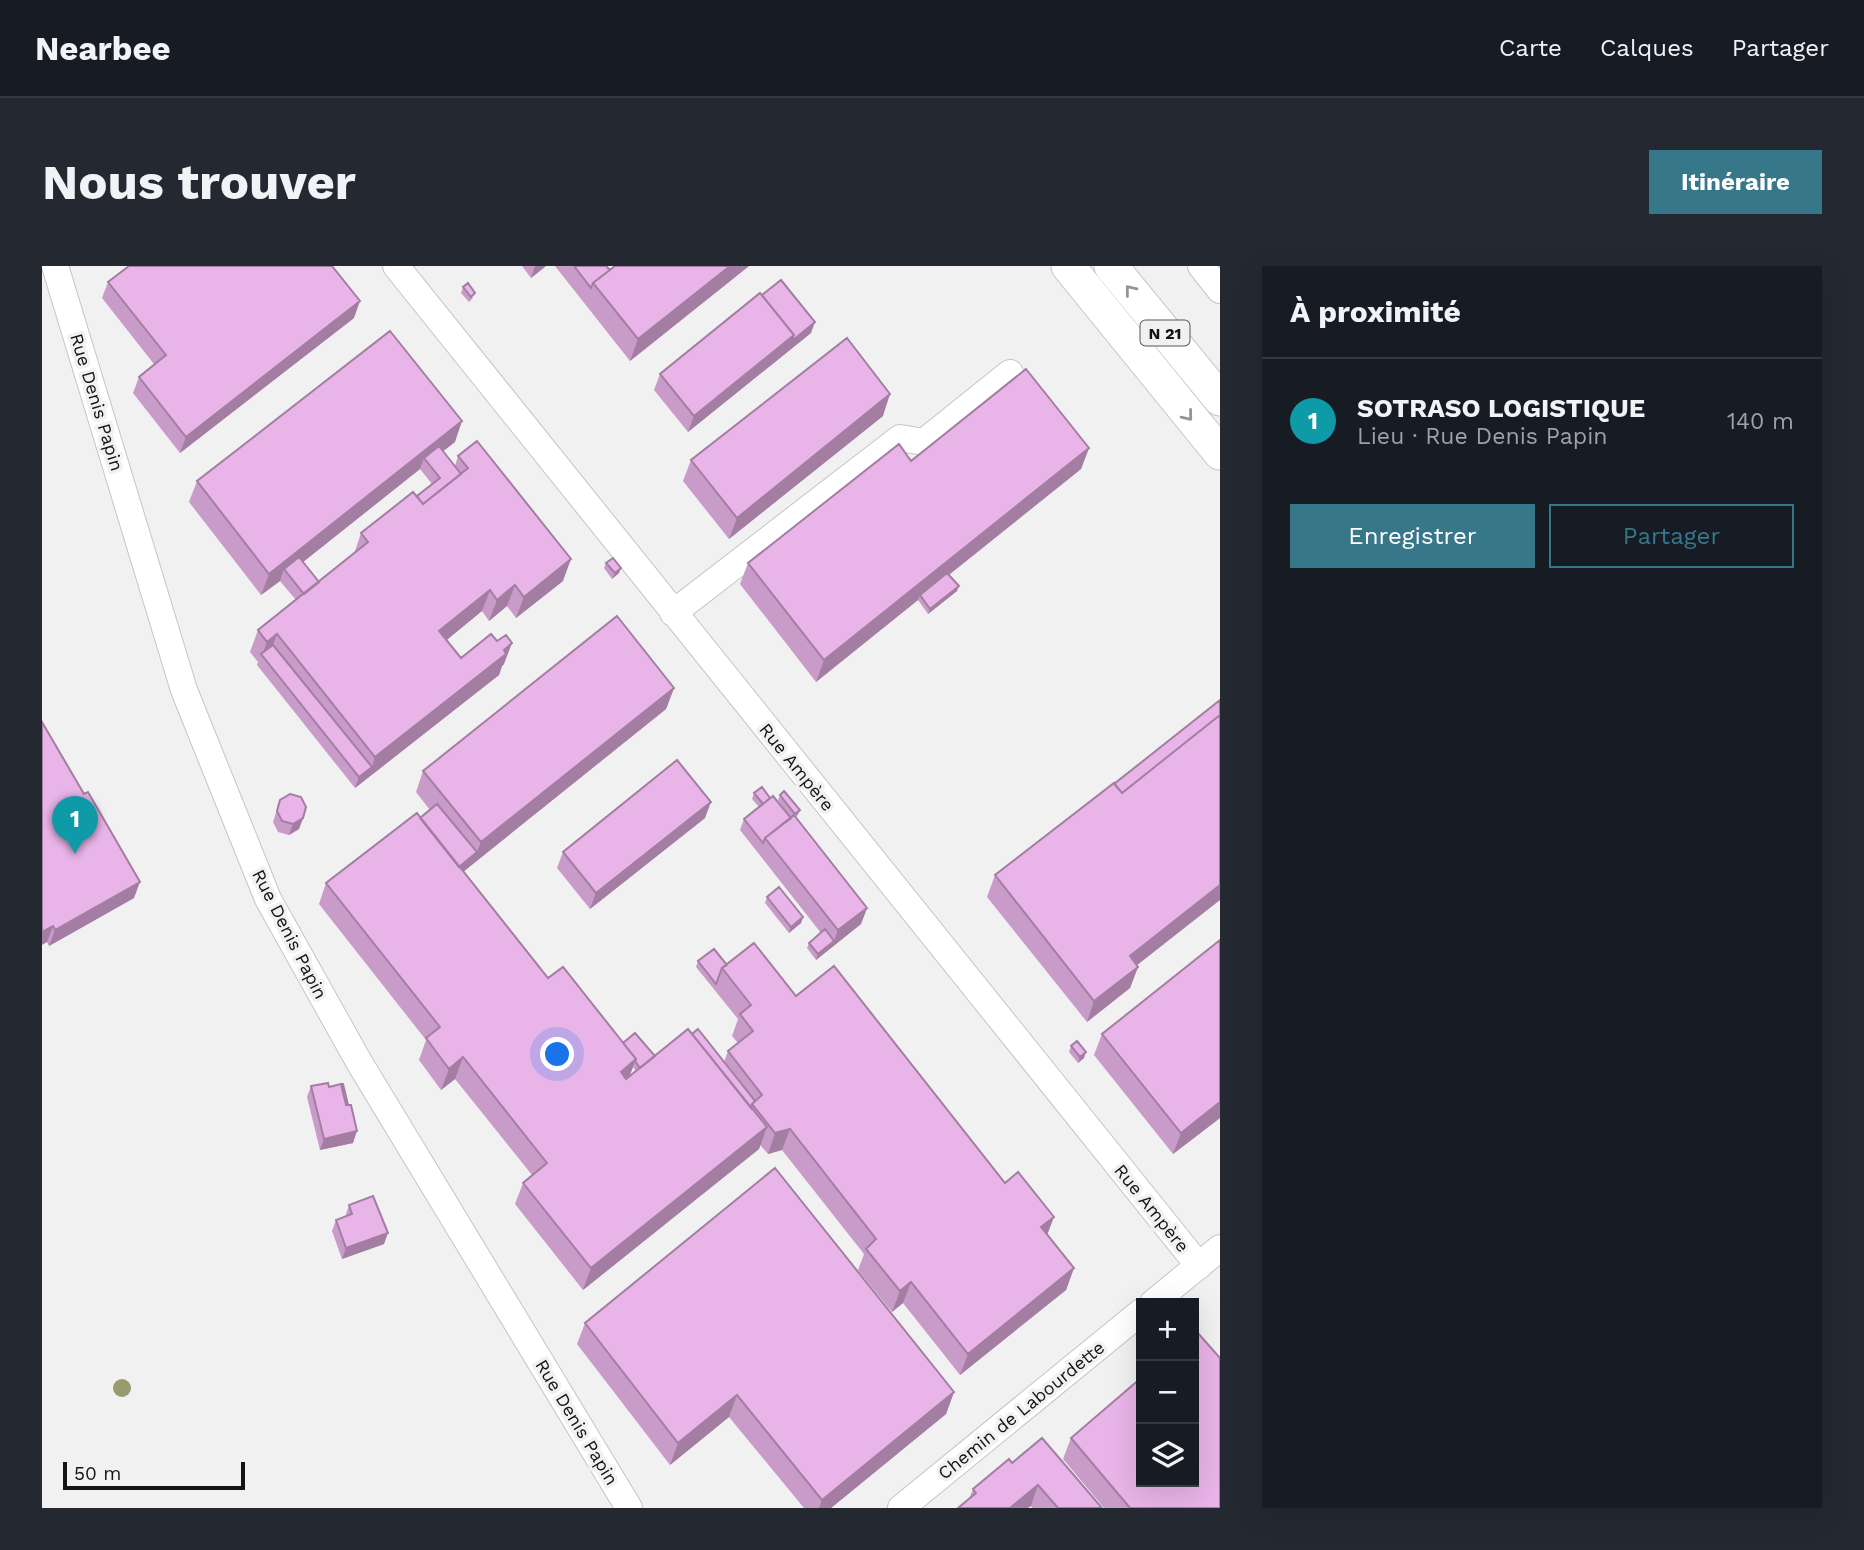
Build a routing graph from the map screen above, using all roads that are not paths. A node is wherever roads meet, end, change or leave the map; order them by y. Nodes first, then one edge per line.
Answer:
1 (55, 266) edge
2 (396, 266) edge
3 (1068, 266) edge
4 (1111, 266) edge
5 (1201, 266) edge
6 (1220, 290) edge
7 (1010, 373) dead end
8 (1220, 399) edge
9 (1220, 453) edge
10 (673, 613) junction
11 (1220, 1248) edge
12 (1199, 1266) junction
13 (1159, 1298) edge
14 (1136, 1316) edge
15 (629, 1508) edge
16 (901, 1508) edge

1 - 15 street, Rue Denis Papin
2 - 10 street, Rue Ampère
3 -> 9 main road, N 21
8 -> 4 main road, N 21
5 - 6 street
7 - 10 street
10 - 12 street, Rue Ampère
11 - 12 street
12 - 13 street
14 - 16 street, Chemin de Labourdette

